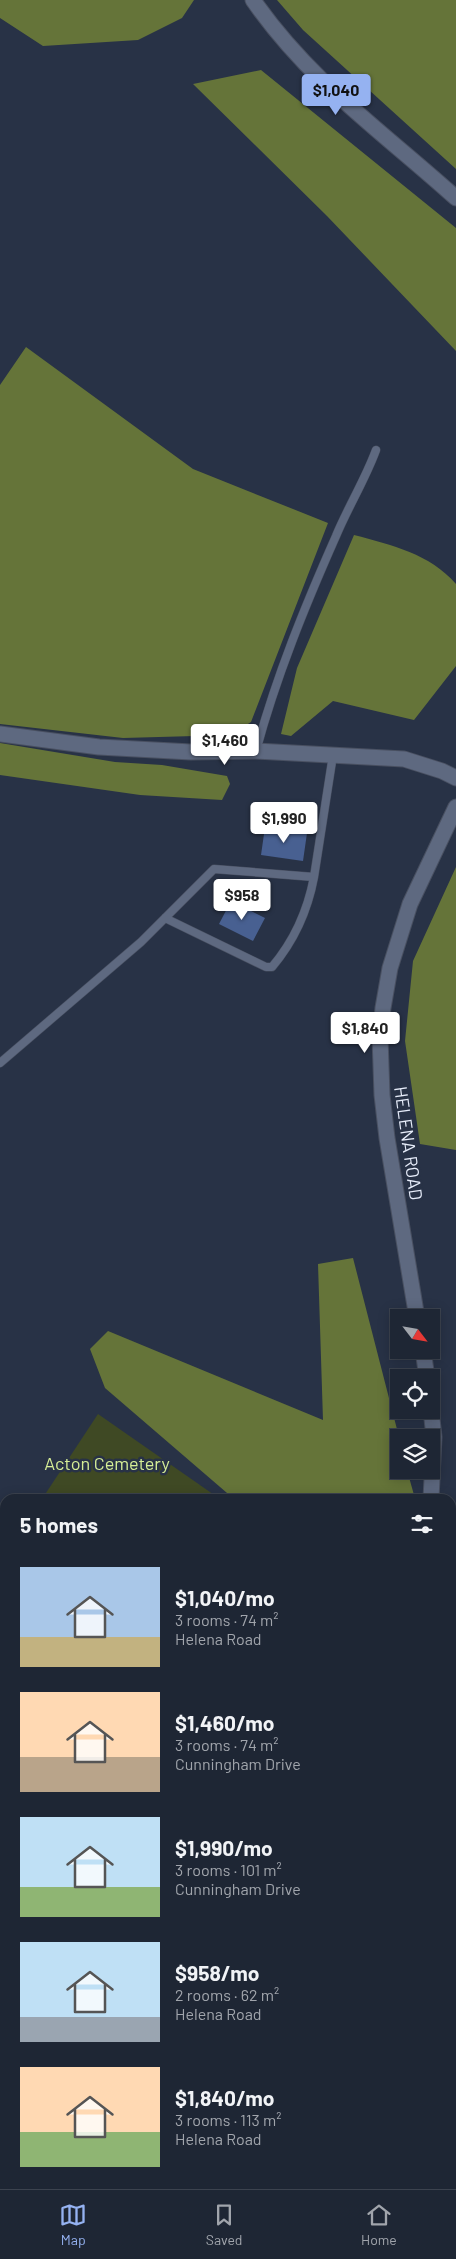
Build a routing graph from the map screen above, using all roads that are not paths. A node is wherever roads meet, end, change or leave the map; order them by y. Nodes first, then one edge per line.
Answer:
1 (253, 0) edge
2 (456, 198) edge
3 (376, 450) dead end
4 (0, 734) edge
5 (256, 751) junction
6 (333, 755) junction
7 (456, 778) edge
8 (456, 807) edge
9 (314, 877) junction
10 (165, 918) junction
11 (0, 1063) edge
12 (416, 1309) edge
13 (432, 1419) edge
14 (432, 1494) edge

1 - 2 main road
3 - 5 lane
4 - 5 main road
5 - 6 main road
6 - 7 main road
6 - 9 lane
8 - 12 main road, HELENA ROAD
9 - 10 lane
9 - 10 lane
10 - 11 lane
13 - 14 main road

